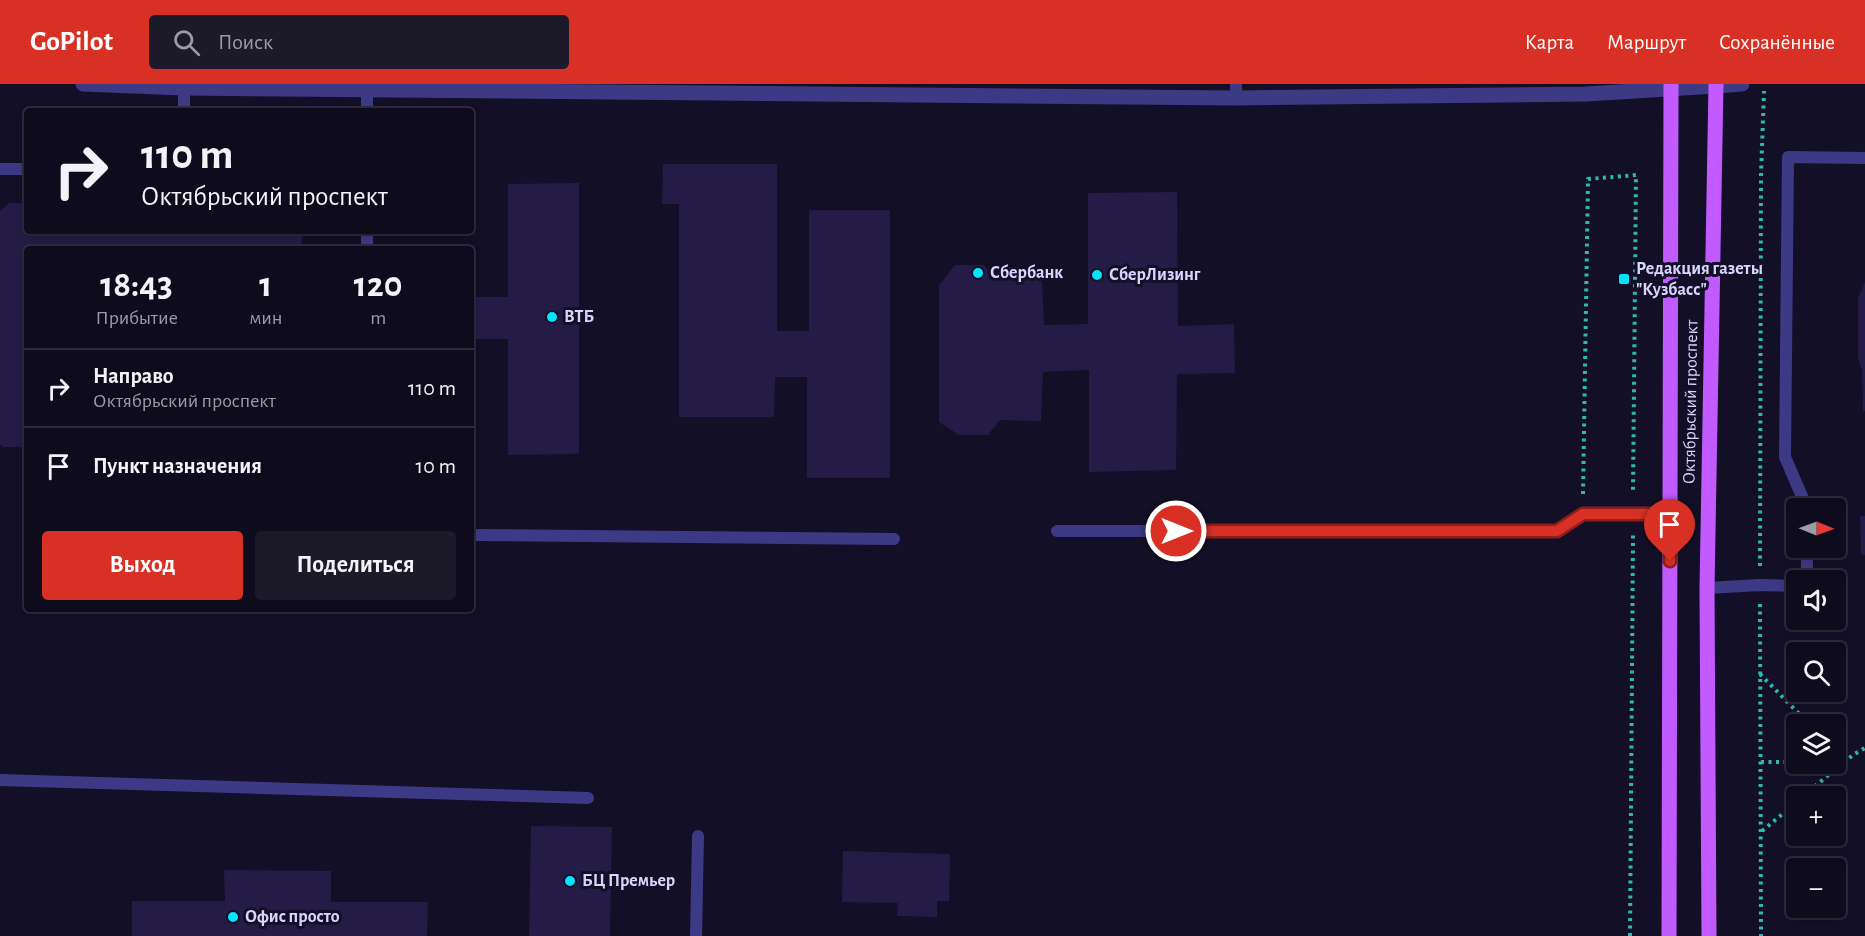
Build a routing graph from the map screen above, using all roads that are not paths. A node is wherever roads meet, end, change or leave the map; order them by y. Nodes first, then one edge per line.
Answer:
1 (83, 84) edge
2 (1742, 84) edge
3 (1716, 85) edge
4 (149, 86) edge
5 (1671, 86) edge
6 (184, 88) junction
7 (367, 90) junction
8 (1236, 91) edge
9 (184, 108) edge
10 (367, 108) edge
11 (1865, 158) edge
12 (0, 169) edge
13 (24, 169) edge
14 (1803, 498) edge
15 (1670, 514) junction
16 (1057, 531) dead end
17 (474, 535) edge
18 (894, 539) dead end
19 (1786, 586) edge
20 (1707, 588) junction
21 (0, 780) edge
22 (588, 798) dead end
23 (698, 836) dead end
24 (696, 936) edge
25 (1669, 936) edge
26 (1709, 936) edge

1 - 4 street
2 - 3 street
3 - 5 street
3 - 20 main road, Октябрьский проспект
4 - 6 street
5 - 8 street
5 - 15 main road, Октябрьский проспект
6 - 7 street
6 - 9 lane
7 - 8 street
7 - 10 lane
11 - 14 lane
12 - 13 lane
15 - 16 lane
15 - 25 main road, Октябрьский проспект
17 - 18 lane
19 - 20 lane
20 - 26 main road, Октябрьский проспект
21 - 22 lane
23 - 24 lane

